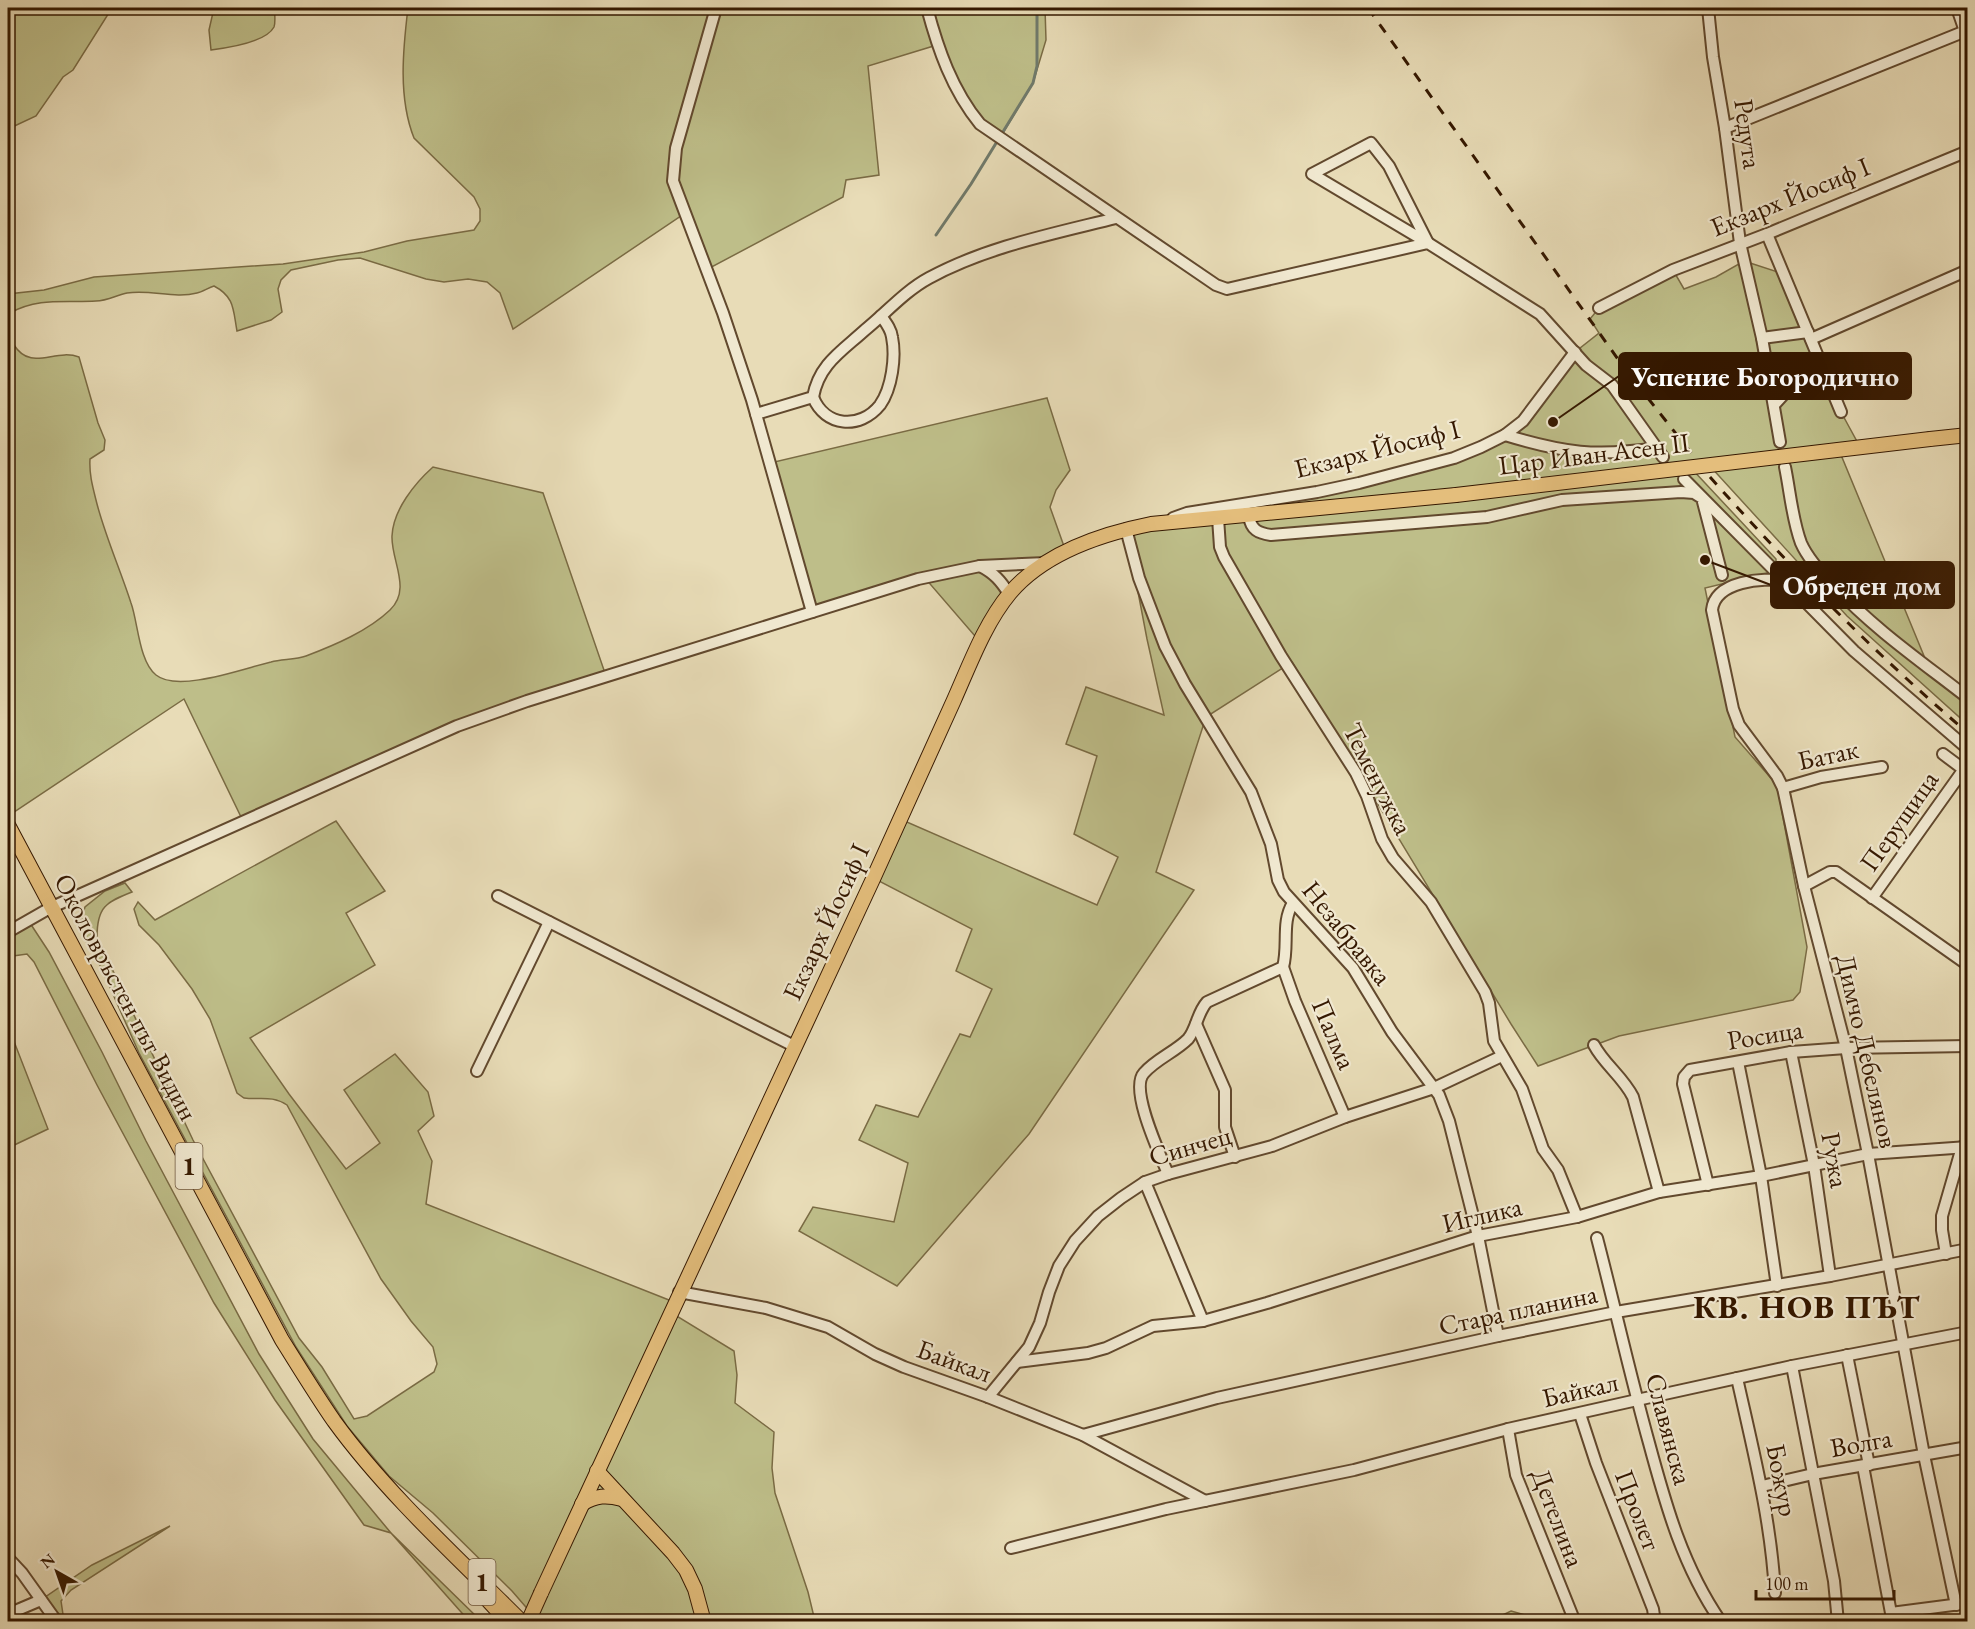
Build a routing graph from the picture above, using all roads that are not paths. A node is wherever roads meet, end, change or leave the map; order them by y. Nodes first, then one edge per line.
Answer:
1 (716, 8) edge
2 (927, 8) edge
3 (1708, 8) edge
4 (1957, 8) edge
5 (1967, 33) edge
6 (1725, 128) junction
7 (1968, 151) edge
8 (1116, 218) junction
9 (1767, 234) junction
10 (1428, 243) junction
11 (1740, 243) junction
12 (1968, 270) edge
13 (1599, 308) dead end
14 (881, 316) junction
15 (1809, 336) junction
16 (1762, 338) junction
17 (1575, 352) junction
18 (1818, 357) junction
19 (813, 397) junction
20 (1774, 405) junction
21 (1842, 412) dead end
22 (756, 414) junction
23 (1505, 435) junction
24 (1968, 435) edge
25 (1780, 442) dead end
26 (1785, 467) dead end
27 (1684, 479) dead end
28 (1359, 483) junction
29 (1702, 498) junction
30 (1366, 504) junction
31 (1249, 516) junction
32 (1222, 518) junction
33 (1150, 524) junction
34 (1126, 529) junction
35 (1047, 563) junction
36 (980, 566) junction
37 (1722, 575) dead end
38 (1785, 581) junction
39 (1010, 594) junction
40 (812, 612) junction
41 (1968, 698) edge
42 (1968, 749) edge
43 (1943, 754) dead end
44 (1882, 767) dead end
45 (1966, 771) edge
46 (1784, 788) junction
47 (8, 825) edge
48 (1804, 885) junction
49 (498, 896) dead end
50 (1872, 898) junction
51 (1293, 903) junction
52 (50, 908) junction
53 (549, 922) junction
54 (8, 932) edge
55 (1966, 961) edge
56 (1283, 967) junction
57 (1196, 1023) junction
58 (1594, 1045) dead end
59 (794, 1046) junction
60 (1968, 1046) edge
61 (1846, 1048) junction
62 (1791, 1052) junction
63 (1502, 1056) junction
64 (1738, 1062) junction
65 (477, 1071) dead end
66 (1434, 1088) junction
67 (1345, 1118) junction
68 (1965, 1147) edge
69 (1868, 1154) junction
70 (1235, 1157) junction
71 (1814, 1165) junction
72 (1168, 1174) junction
73 (1761, 1176) junction
74 (1145, 1182) junction
75 (1708, 1185) junction
76 (1659, 1192) junction
77 (1577, 1217) junction
78 (1478, 1236) junction
79 (1597, 1238) dead end
80 (1968, 1249) edge
81 (1946, 1254) junction
82 (1889, 1265) junction
83 (1830, 1276) junction
84 (1778, 1286) junction
85 (679, 1292) junction
86 (1616, 1312) junction
87 (1203, 1321) junction
88 (1968, 1332) edge
89 (1498, 1336) junction
90 (1904, 1344) junction
91 (1847, 1355) junction
92 (1017, 1362) junction
93 (1792, 1366) junction
94 (1737, 1378) junction
95 (988, 1397) junction
96 (1637, 1400) junction
97 (1580, 1414) junction
98 (1508, 1429) junction
99 (1083, 1435) junction
100 (1968, 1447) edge
101 (1924, 1455) junction
102 (1866, 1465) junction
103 (597, 1472) junction
104 (1813, 1474) junction
105 (1762, 1486) junction
106 (394, 1491) junction
107 (623, 1499) junction
108 (1205, 1501) junction
109 (582, 1504) junction
110 (443, 1542) junction
111 (1011, 1548) dead end
112 (8, 1558) edge
113 (1775, 1593) dead end
114 (41, 1600) junction
115 (1962, 1604) edge
116 (8, 1614) edge
117 (703, 1618) edge
118 (57, 1622) edge
119 (508, 1622) edge
120 (522, 1622) edge
121 (529, 1622) edge
122 (1575, 1622) edge
123 (1655, 1622) edge
124 (1720, 1622) edge
125 (1838, 1622) edge

1 - 22 street
2 - 8 street
3 - 6 street, Редута
4 - 5 street
5 - 6 street
6 - 11 street, Редута
7 - 9 street, Екзарх Йосиф I
8 - 10 street
8 - 14 street
9 - 11 street, Екзарх Йосиф I
9 - 15 street
10 - 10 street
10 - 17 street
11 - 13 street, Екзарх Йосиф I
11 - 16 street, Редута
12 - 15 street
14 - 19 street
14 - 19 street
15 - 16 street
15 - 18 street
16 - 20 street, Редута
17 - 23 street, Екзарх Йосиф I
17 - 23 street
18 - 20 street
18 - 21 street
19 - 22 street
20 - 25 street, Редута
22 - 40 street
23 - 28 street, Екзарх Йосиф I
24 - 30 main road, Цар Иван Асен II, bridge
26 - 41 street
27 - 29 street
28 - 30 street
28 - 33 street, Екзарх Йосиф I
29 - 31 street
29 - 37 street
29 - 38 street
30 - 31 main road, Цар Иван Асен II
31 - 32 main road, Цар Иван Асен II
32 - 33 main road, Екзарх Йосиф I
32 - 63 street, Теменужка
33 - 34 main road, Екзарх Йосиф I
34 - 35 main road, Екзарх Йосиф I
34 - 51 street, Незабравка
35 - 36 street
35 - 39 main road, Екзарх Йосиф I
36 - 39 street
36 - 40 street
38 - 42 street
38 - 46 street, Димчо Дебелянов
39 - 59 main road, Екзарх Йосиф I
40 - 52 street
43 - 45 street
44 - 46 street, Батак
45 - 50 street, Перущица
46 - 48 street, Димчо Дебелянов
47 - 52 main road, Околовръстен път Видин / 1
48 - 50 street
48 - 61 street, Димчо Дебелянов
49 - 53 street
50 - 55 street
51 - 56 street
51 - 66 street, Незабравка
52 - 54 street
52 - 106 main road, Околовръстен път Видин / 1
53 - 59 street
53 - 65 street
56 - 57 street
56 - 67 street, Палма
57 - 70 street
57 - 72 street
58 - 76 street
59 - 85 main road, Екзарх Йосиф I
60 - 61 street, Росица
61 - 62 street, Росица
61 - 69 street, Димчо Дебелянов
62 - 64 street, Росица
62 - 71 street, Ружа
63 - 66 street, Синчец
63 - 77 street
64 - 73 street
64 - 75 street, Росица
66 - 67 street, Синчец
66 - 78 street, Незабравка
67 - 70 street, Синчец
68 - 69 street, Иглика
68 - 81 street
69 - 71 street, Иглика
69 - 82 street, Димчо Дебелянов
70 - 72 street, Синчец
71 - 73 street, Иглика
71 - 83 street, Ружа
72 - 74 street, Синчец
73 - 75 street, Иглика
73 - 84 street
74 - 87 street
74 - 92 street, Синчец
75 - 76 street, Иглика
76 - 77 street, Иглика
77 - 78 street, Иглика
78 - 87 street, Иглика
78 - 89 street, Незабравка
79 - 86 street, Славянска
80 - 81 street, Стара планина
81 - 82 street, Стара планина
82 - 83 street, Стара планина
82 - 90 street, Димчо Дебелянов
83 - 84 street, Стара планина
84 - 86 street, Стара планина
85 - 95 street, Байкал
85 - 103 main road, Екзарх Йосиф I
86 - 89 street, Стара планина
86 - 96 street, Славянска
87 - 92 street, Иглика
88 - 90 street, Байкал
89 - 99 street, Стара планина
90 - 91 street, Байкал
90 - 101 street, Димчо Дебелянов
91 - 93 street, Байкал
91 - 102 street
92 - 95 street, Синчец
93 - 94 street, Байкал
93 - 104 street
94 - 96 street, Байкал
94 - 105 street, Божур
95 - 99 street, Байкал
96 - 97 street, Байкал
96 - 124 street, Славянска
97 - 98 street, Байкал
97 - 123 street, Пролет
98 - 108 street, Байкал
98 - 122 street, Детелина
99 - 108 street, Байкал
100 - 101 street, Волга
101 - 102 street, Волга
101 - 115 street, Димчо Дебелянов
102 - 104 street, Волга
102 - 115 street
103 - 107 main road
103 - 109 main road, Екзарх Йосиф I
104 - 105 street, Волга
104 - 125 street
105 - 113 street, Божур
106 - 110 main road, Околовръстен път Видин / 1
106 - 119 main road
107 - 109 main road
107 - 117 main road
108 - 111 street, Байкал
109 - 121 main road, Екзарх Йосиф I, bridge
110 - 120 main road, Околовръстен път Видин / 1
110 - 121 main road
112 - 114 street
114 - 116 street
114 - 118 street

